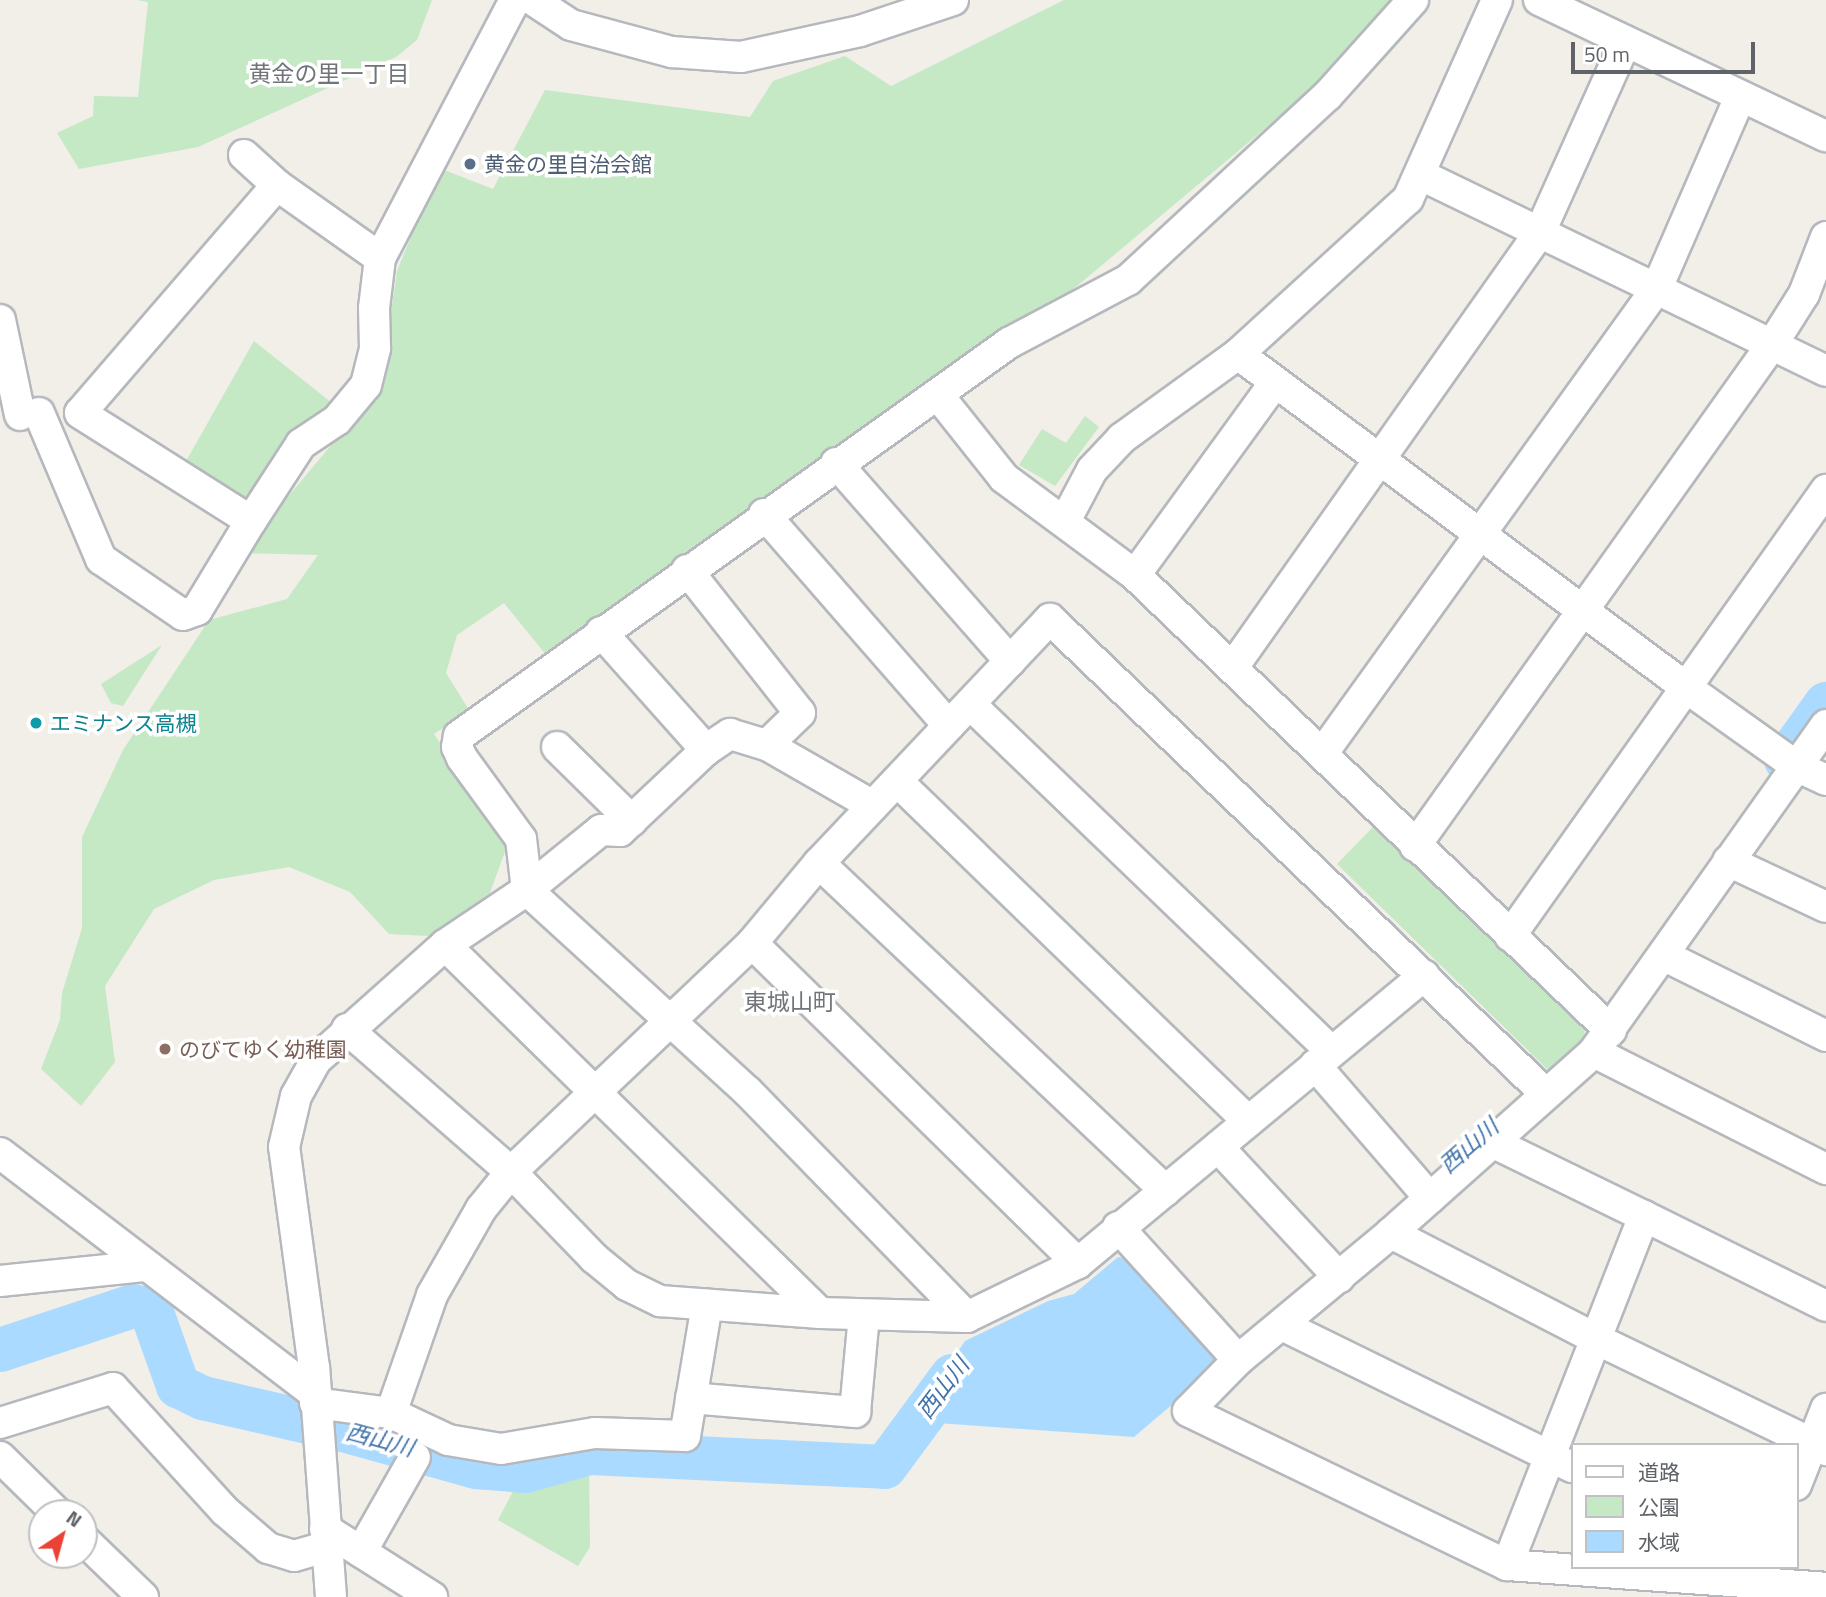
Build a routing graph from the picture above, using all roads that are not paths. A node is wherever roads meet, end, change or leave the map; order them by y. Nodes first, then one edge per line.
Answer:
1 (515, 0) edge
2 (533, 0) edge
3 (953, 0) edge
4 (1413, 0) edge
5 (1497, 0) edge
6 (1539, 0) edge
7 (1625, 43) junction
8 (1740, 97) junction
9 (1826, 136) edge
10 (244, 155) dead end
11 (1421, 175) junction
12 (277, 185) junction
13 (1540, 232) junction
14 (1826, 237) edge
15 (380, 258) junction
16 (1657, 288) junction
17 (0, 320) edge
18 (1773, 344) junction
19 (1238, 354) junction
20 (1826, 371) edge
21 (1275, 382) junction
22 (938, 395) junction
23 (80, 413) junction
24 (20, 416) edge
25 (1380, 460) junction
26 (836, 463) junction
27 (1826, 490) edge
28 (764, 514) junction
29 (251, 521) junction
30 (1065, 521) junction
31 (1479, 536) junction
32 (687, 570) junction
33 (1135, 575) junction
34 (1584, 611) junction
35 (601, 632) junction
36 (1010, 661) junction
37 (1233, 667) junction
38 (1684, 686) junction
39 (970, 704) junction
40 (1826, 725) edge
41 (949, 726) junction
42 (767, 745) junction
43 (557, 747) dead end
44 (706, 750) junction
45 (1322, 754) junction
46 (1796, 766) junction
47 (1826, 780) edge
48 (897, 781) junction
49 (873, 806) junction
50 (632, 821) junction
51 (1415, 846) junction
52 (1728, 861) junction
53 (819, 863) junction
54 (527, 890) junction
55 (1826, 907) edge
56 (1510, 936) junction
57 (752, 943) junction
58 (445, 945) junction
59 (1665, 956) junction
60 (1424, 976) junction
61 (672, 1020) junction
62 (347, 1029) junction
63 (1826, 1036) edge
64 (1602, 1041) junction
65 (1323, 1058) junction
66 (1545, 1093) junction
67 (594, 1094) junction
68 (1248, 1121) junction
69 (1494, 1143) junction
70 (1218, 1147) junction
71 (0, 1153) edge
72 (1826, 1169) edge
73 (510, 1172) junction
74 (1166, 1191) junction
75 (1430, 1198) junction
76 (1644, 1216) junction
77 (1118, 1227) junction
78 (1391, 1233) junction
79 (1078, 1263) junction
80 (146, 1266) junction
81 (1339, 1277) junction
82 (4, 1289) edge
83 (707, 1305) junction
84 (1826, 1306) edge
85 (820, 1314) junction
86 (864, 1315) junction
87 (967, 1317) junction
88 (1282, 1325) junction
89 (1598, 1340) junction
90 (1238, 1360) junction
91 (314, 1398) junction
92 (691, 1398) junction
93 (1826, 1409) edge
94 (391, 1413) junction
95 (0, 1423) edge
96 (1820, 1446) edge
97 (0, 1457) edge
98 (415, 1457) dead end
99 (1561, 1462) edge
100 (1798, 1482) edge
101 (43, 1499) edge
102 (325, 1538) junction
103 (361, 1552) junction
104 (98, 1553) edge
105 (1507, 1565) junction
106 (1570, 1568) edge
107 (1599, 1569) edge
108 (1759, 1576) edge
109 (1826, 1588) edge
110 (143, 1597) edge
111 (331, 1597) edge
112 (432, 1597) edge

1 - 15 street
2 - 3 street
4 - 22 street
5 - 11 street
6 - 7 street
7 - 8 street
7 - 13 street
8 - 9 street
8 - 16 street
10 - 12 street
11 - 13 street
11 - 19 street
12 - 15 street
12 - 23 street
13 - 16 street
13 - 25 street
14 - 18 street
15 - 29 street
16 - 18 street
16 - 31 street
17 - 24 street
18 - 20 street
18 - 34 street
19 - 21 street
19 - 30 street
21 - 25 street
21 - 33 street
22 - 26 street
22 - 30 street
23 - 24 street
23 - 29 street
24 - 29 street
25 - 31 street
25 - 37 street
26 - 28 street
26 - 36 street
27 - 38 street
28 - 32 street
28 - 41 street
30 - 33 street
31 - 34 street
31 - 45 street
32 - 35 street
32 - 42 street
33 - 37 street
34 - 38 street
34 - 51 street
35 - 44 street
35 - 54 street
36 - 39 street
36 - 60 street
37 - 45 street
38 - 46 street
38 - 56 street
39 - 41 street
39 - 65 street
40 - 46 street
41 - 48 street
42 - 44 street
42 - 49 street
43 - 50 street
44 - 50 street
45 - 51 street
46 - 47 street
46 - 52 street
48 - 49 street
48 - 68 street
49 - 53 street
50 - 54 street
51 - 56 street
52 - 55 street
52 - 59 street
53 - 57 street
53 - 74 street
54 - 58 street
54 - 61 street
56 - 64 street
57 - 61 street
57 - 79 street
58 - 62 street
58 - 67 street
59 - 63 street
59 - 64 street
60 - 65 street
60 - 66 street
61 - 67 street
61 - 87 street
62 - 73 street
62 - 91 street
64 - 66 street
64 - 72 street
65 - 68 street
65 - 75 street
66 - 69 street
67 - 73 street
67 - 85 street
68 - 70 street
69 - 75 street
69 - 76 street
70 - 74 street
70 - 81 street
71 - 80 street
73 - 83 street
73 - 94 street
74 - 77 street
75 - 78 street
76 - 84 street
76 - 89 street
77 - 79 street
77 - 90 street
78 - 81 street
78 - 89 street
79 - 87 street
80 - 82 street
80 - 91 street
81 - 88 street
83 - 85 street
83 - 92 street
85 - 86 street
86 - 87 street
86 - 92 street
88 - 90 street
88 - 99 street
89 - 96 street
89 - 99 street
90 - 105 street
91 - 94 street
91 - 102 street
92 - 94 street
93 - 96 street
95 - 102 street
96 - 100 street
97 - 101 street
98 - 103 street
99 - 105 street
102 - 103 street
102 - 111 street
103 - 112 street
104 - 110 street
105 - 106 street
107 - 108 street
108 - 109 street

